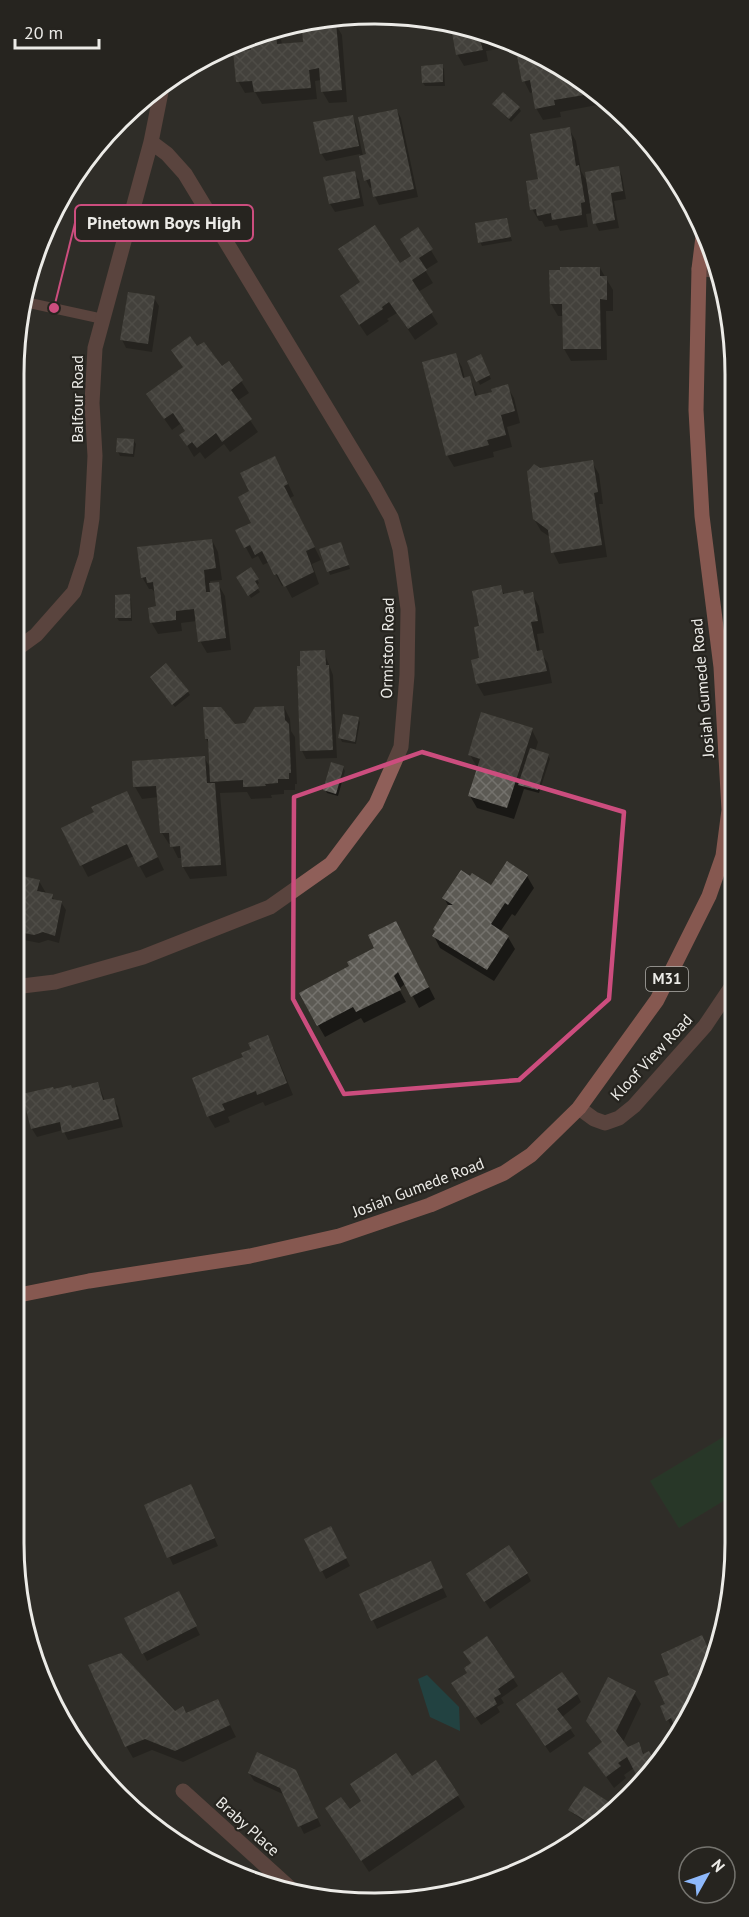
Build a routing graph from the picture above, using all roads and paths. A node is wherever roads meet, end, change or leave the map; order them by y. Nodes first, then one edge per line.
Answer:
1 (160, 97) edge
2 (151, 141) junction
3 (701, 249) edge
4 (699, 269) junction
5 (708, 270) edge
6 (32, 303) edge
7 (103, 319) junction
8 (24, 643) edge
9 (725, 735) edge
10 (725, 841) edge
11 (24, 986) edge
12 (725, 996) edge
13 (579, 1108) junction
14 (24, 1294) edge
15 (183, 1791) dead end
16 (280, 1880) edge

1 - 2 street, Balfour Road
2 - 7 street, Balfour Road
2 - 11 street, Ormiston Road
3 - 4 main road, Josiah Gumede Road / M31
4 - 5 street
4 - 9 main road, Josiah Gumede Road / M31
6 - 7 lane
7 - 8 street, Balfour Road
10 - 13 main road, Josiah Gumede Road / M31
12 - 13 street, Kloof View Road
13 - 14 main road, Josiah Gumede Road / M31
15 - 16 street, Braby Place

